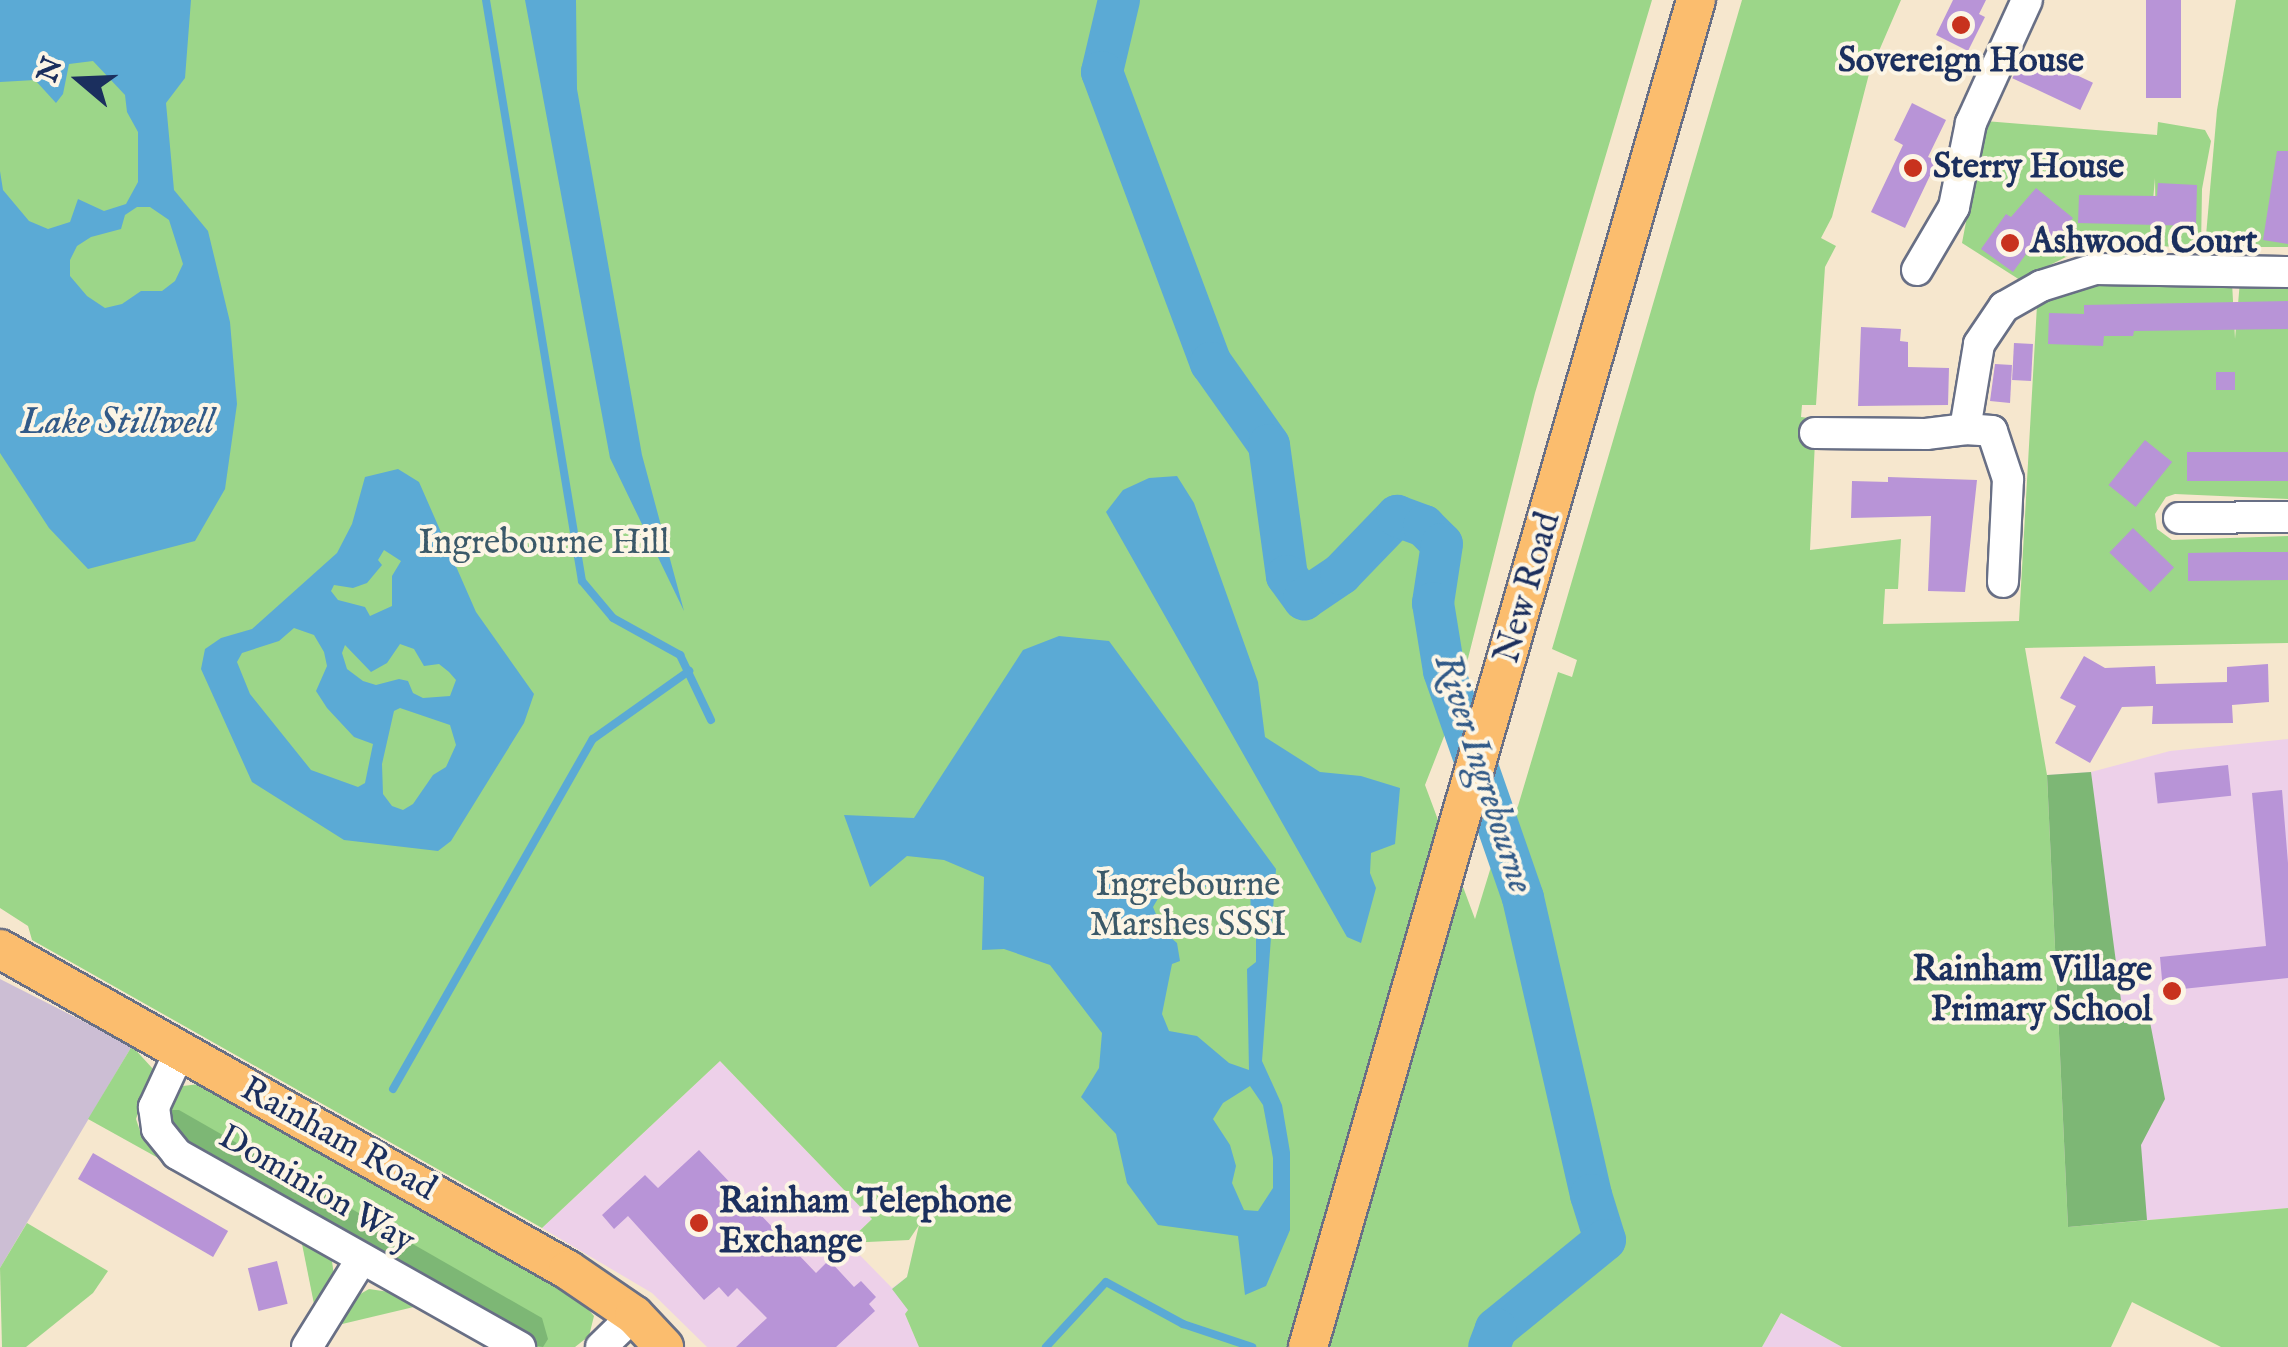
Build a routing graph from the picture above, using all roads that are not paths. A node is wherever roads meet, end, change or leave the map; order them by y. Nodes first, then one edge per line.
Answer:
1 (1696, 0) edge
2 (2027, 0) edge
3 (1917, 270) dead end
4 (2288, 272) edge
5 (1967, 420) junction
6 (1815, 433) dead end
7 (2288, 517) edge
8 (2179, 518) dead end
9 (2003, 582) dead end
10 (0, 949) edge
11 (180, 1051) junction
12 (361, 1260) junction
13 (634, 1315) junction
14 (307, 1347) edge
15 (520, 1347) edge
16 (601, 1347) edge
17 (664, 1347) edge
18 (1308, 1347) edge

1 - 18 main road, New Road
2 - 3 street
4 - 5 street
5 - 6 street
5 - 9 street
7 - 8 street
10 - 11 main road, Rainham Road
11 - 12 street, Dominion Way
11 - 13 main road, Rainham Road
12 - 14 street
12 - 15 street, Dominion Way
13 - 16 street
13 - 17 main road, Rainham Road

